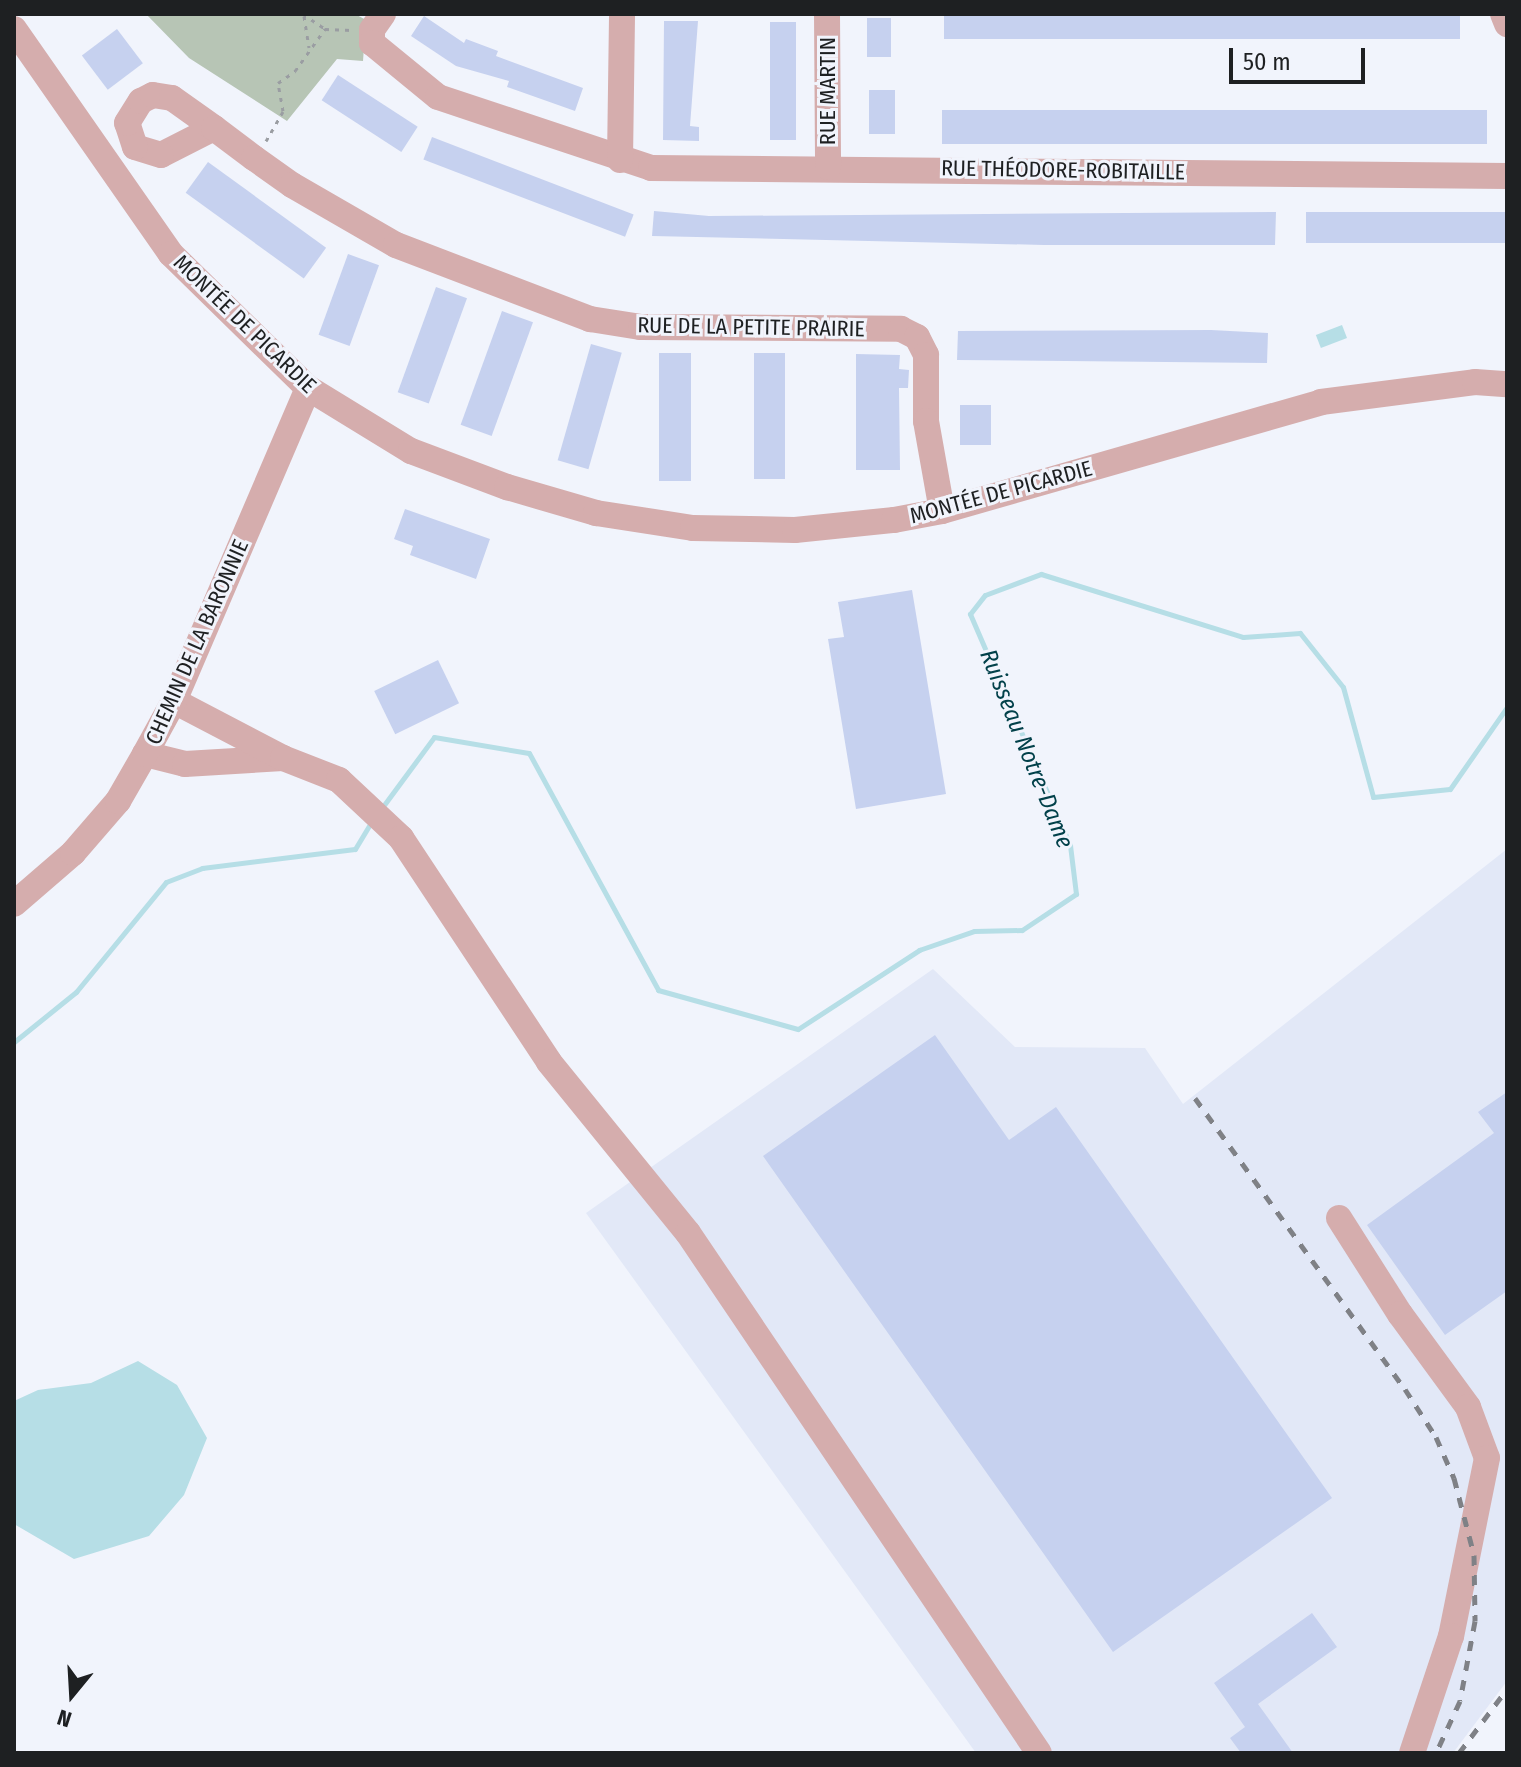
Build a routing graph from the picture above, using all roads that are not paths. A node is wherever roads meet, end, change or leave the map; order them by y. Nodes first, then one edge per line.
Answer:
1 (622, 14) edge
2 (827, 14) edge
3 (1503, 14) edge
4 (377, 22) edge
5 (1507, 24) edge
6 (14, 29) edge
7 (214, 128) dead end
8 (620, 160) junction
9 (828, 167) junction
10 (1507, 176) edge
11 (1507, 366) edge
12 (1475, 382) junction
13 (1507, 384) edge
14 (308, 388) junction
15 (942, 511) junction
16 (174, 701) junction
17 (145, 754) junction
18 (283, 758) junction
19 (14, 904) edge
20 (1339, 1218) dead end
21 (1039, 1753) edge
22 (1412, 1753) edge

1 - 8 street
2 - 9 street, RUE MARTIN
3 - 5 street
4 - 8 street, RUE THÉODORE-ROBITAILLE
6 - 14 street, MONTÉE DE PICARDIE
7 - 15 street, RUE DE LA PETITE PRAIRIE
8 - 9 street, RUE THÉODORE-ROBITAILLE
9 - 10 street, RUE THÉODORE-ROBITAILLE
11 - 12 street
12 - 13 street, MONTÉE DE PICARDIE
12 - 15 street, MONTÉE DE PICARDIE
14 - 15 street, MONTÉE DE PICARDIE
14 - 16 street, CHEMIN DE LA BARONNIE
16 - 17 street, CHEMIN DE LA BARONNIE
16 - 18 street
17 - 18 street
17 - 19 street, CHEMIN DE LA BARONNIE
18 - 21 street
20 - 22 street

